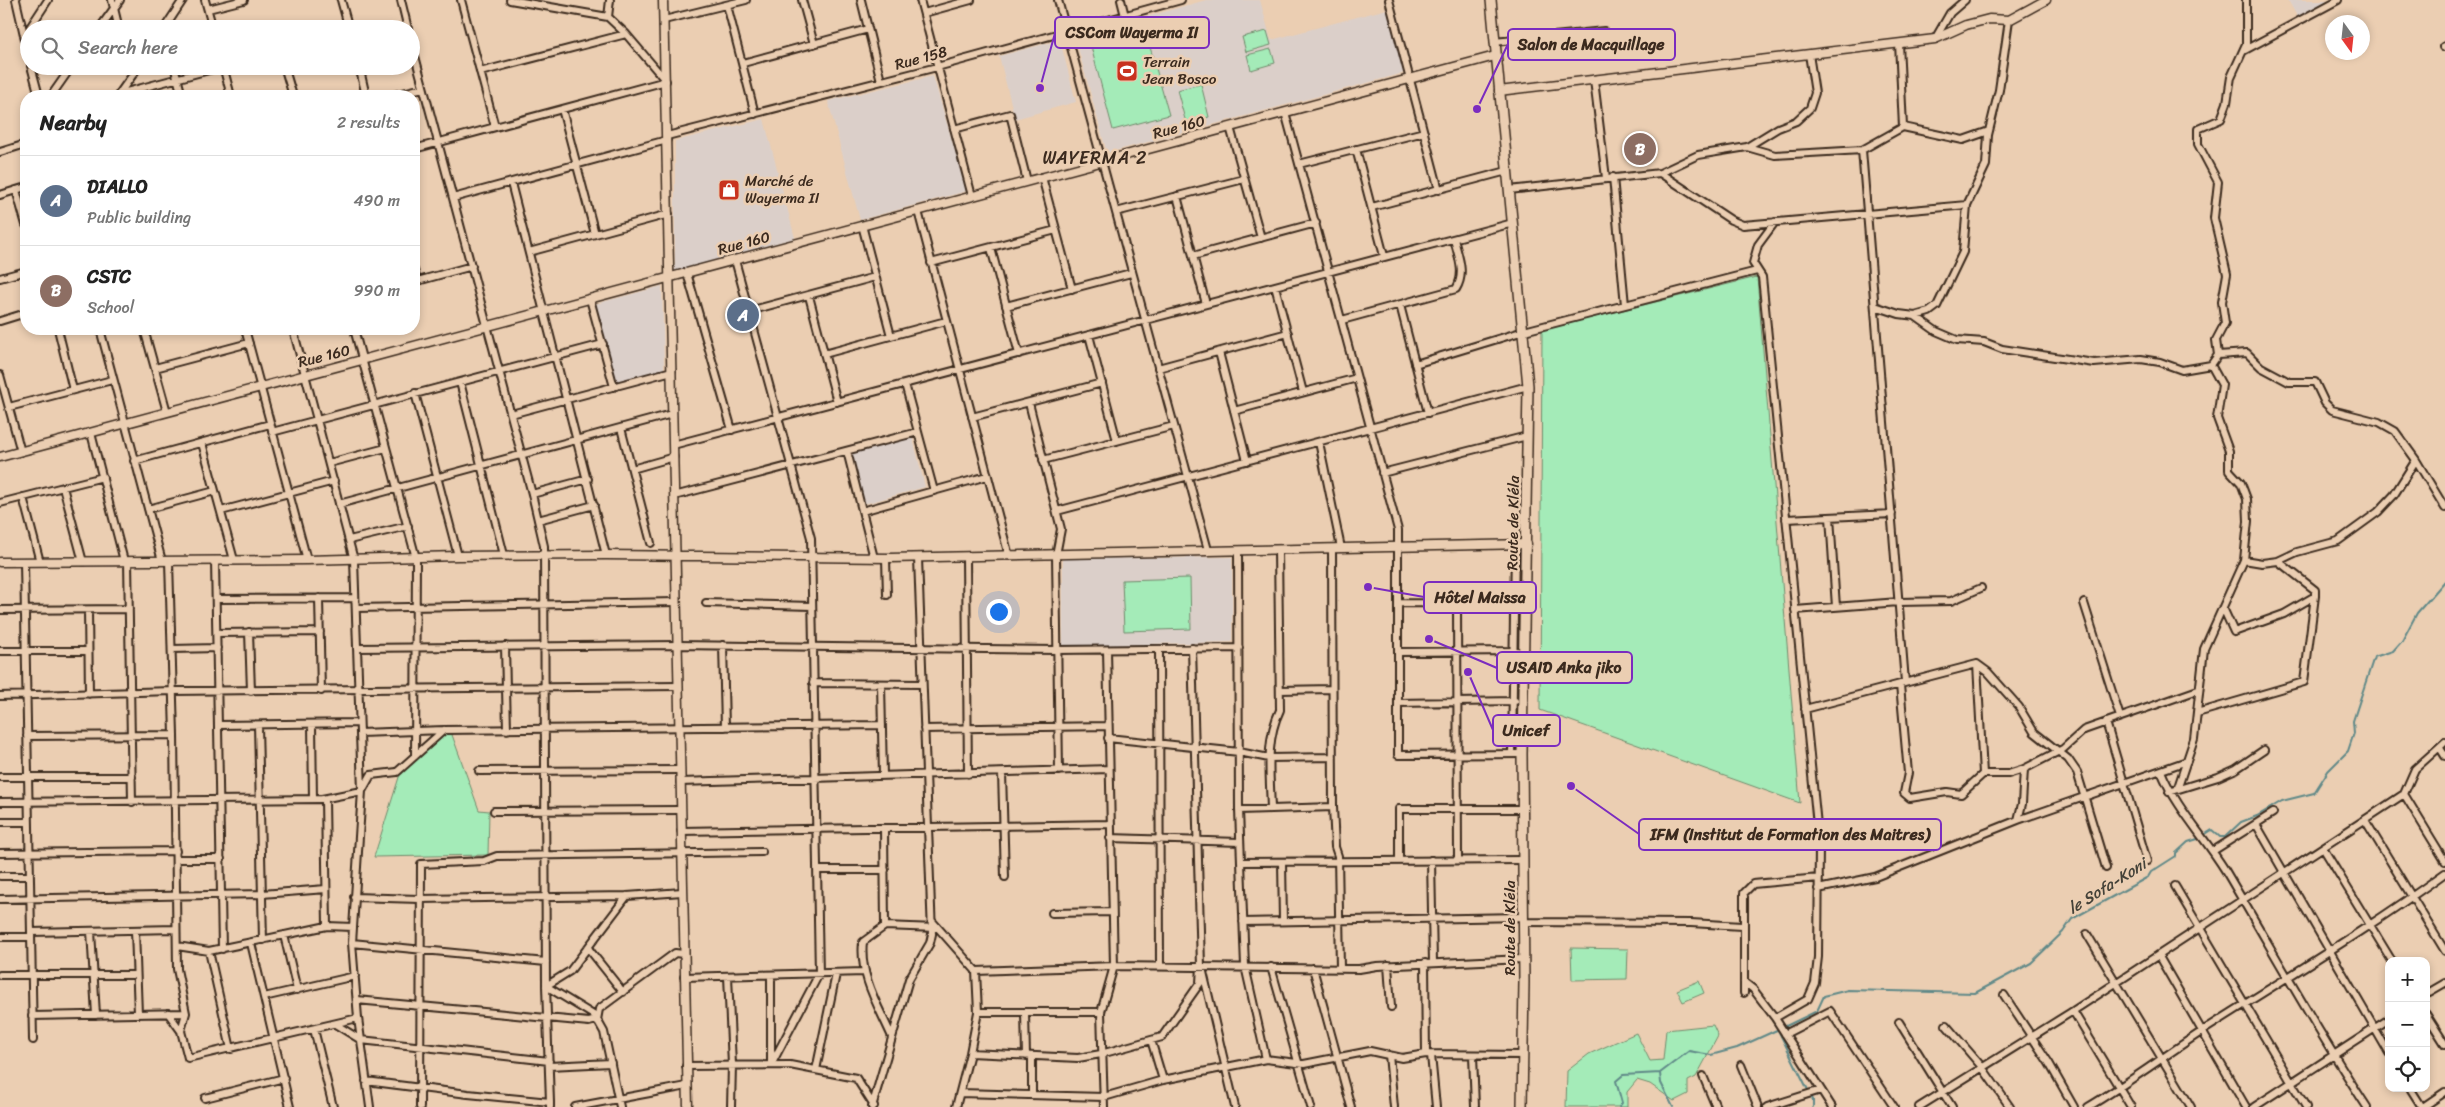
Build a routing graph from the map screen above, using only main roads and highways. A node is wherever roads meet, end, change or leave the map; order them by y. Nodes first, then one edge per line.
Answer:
1 (1491, 0) edge
2 (1522, 1107) edge

1 - 2 main road, Route de Kléla

